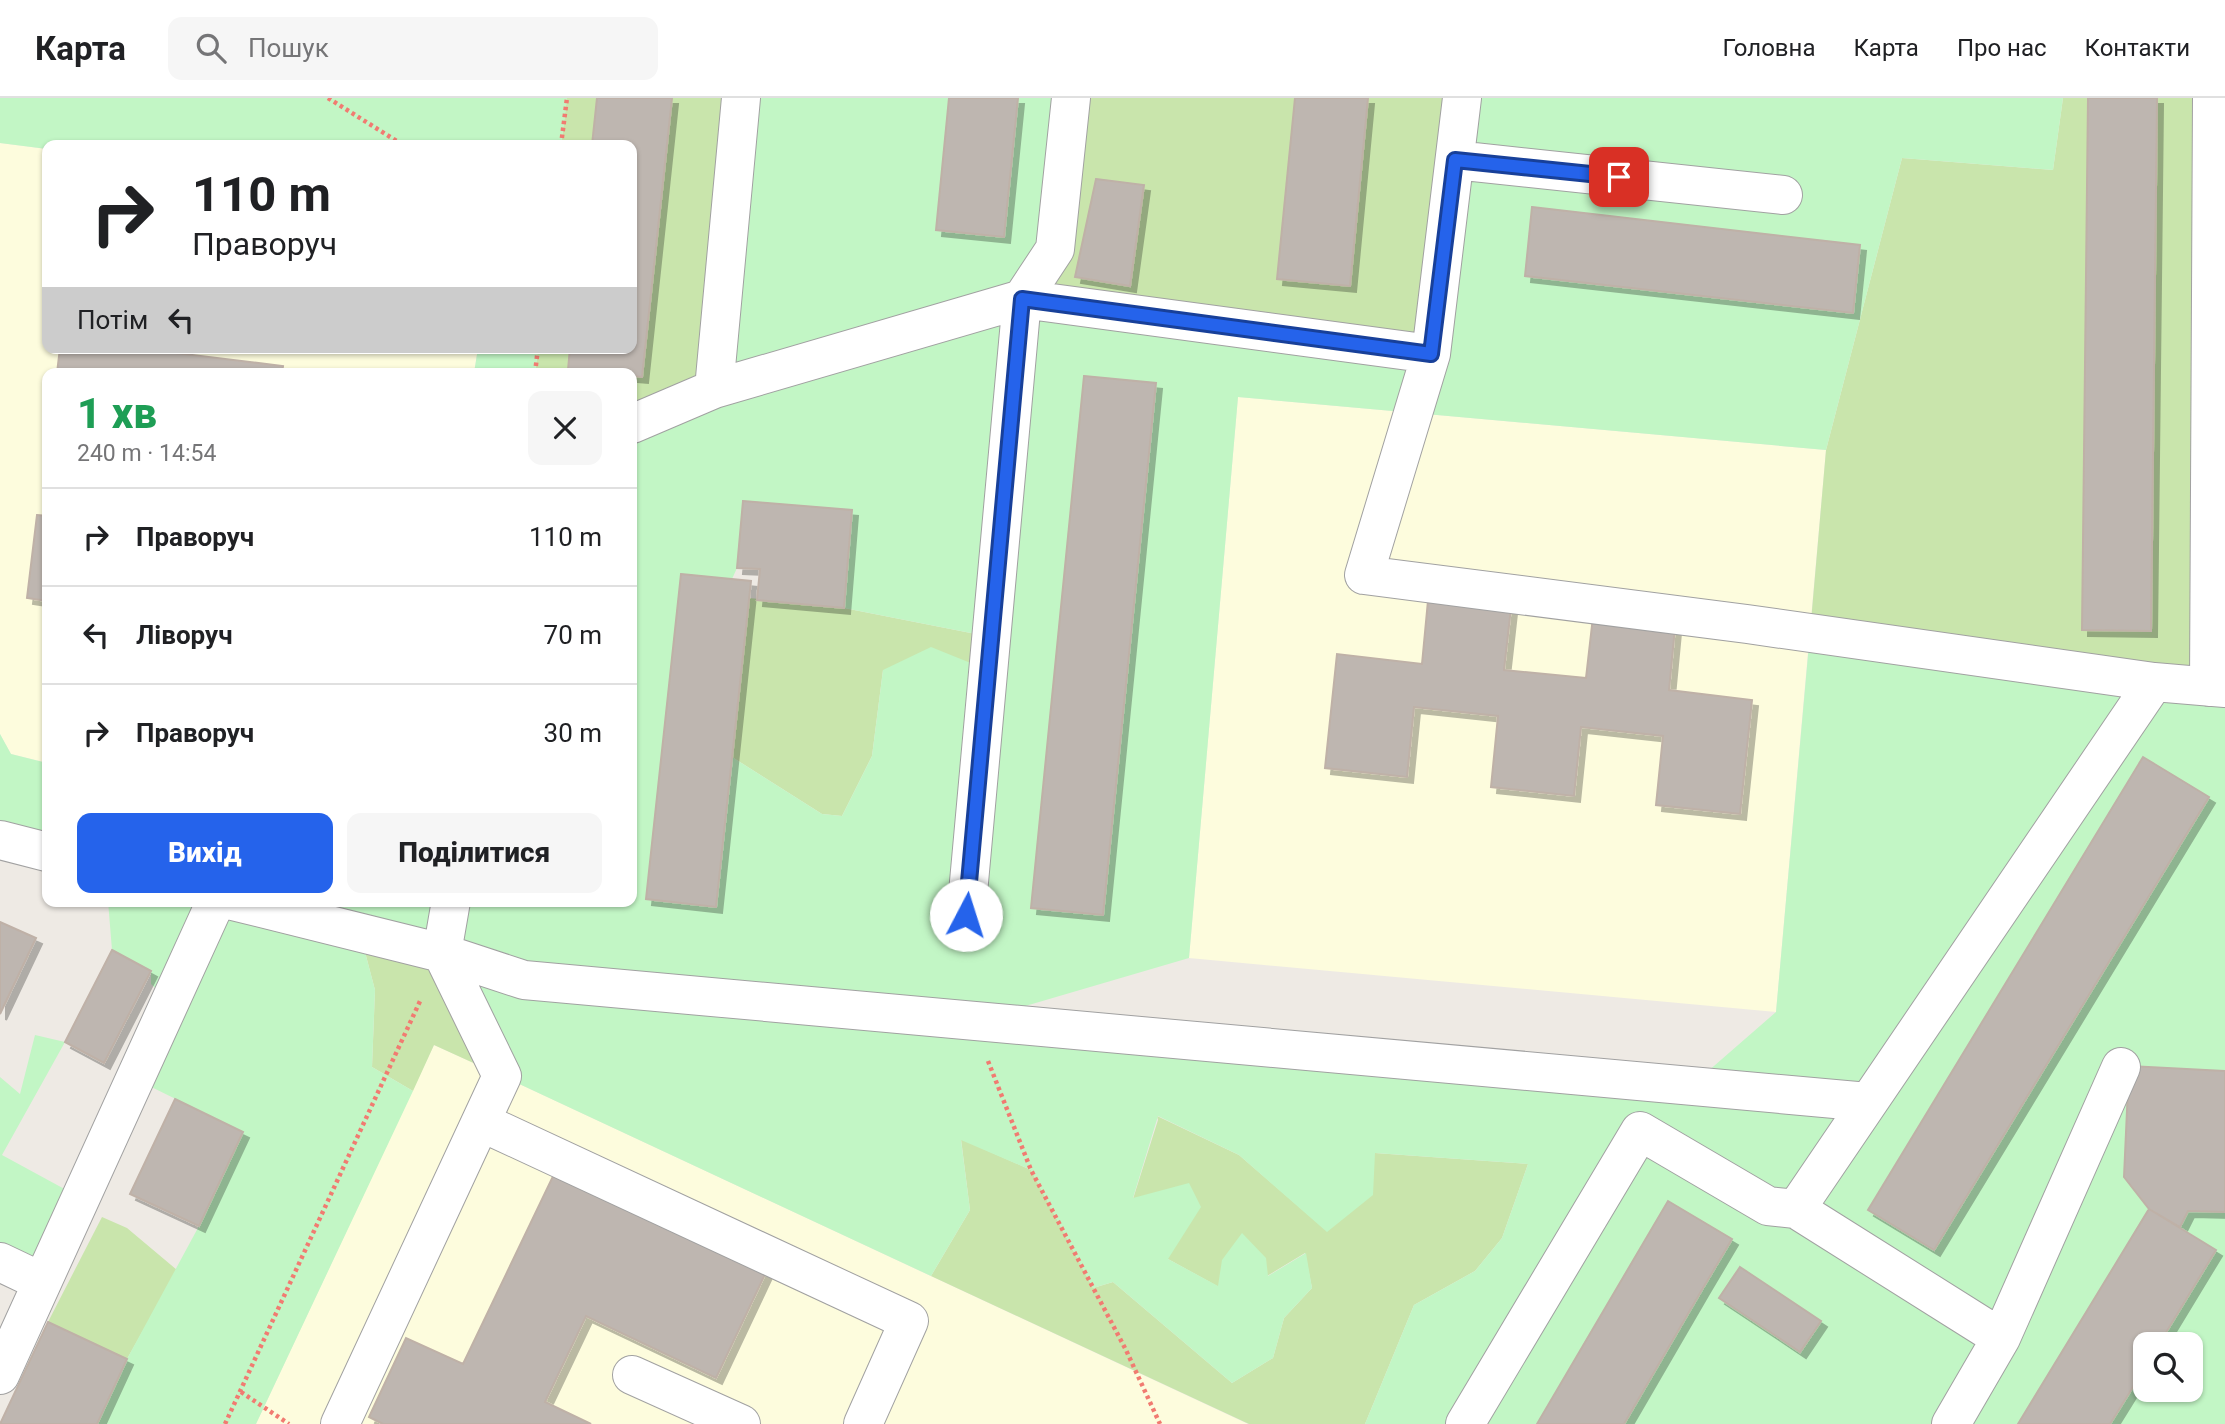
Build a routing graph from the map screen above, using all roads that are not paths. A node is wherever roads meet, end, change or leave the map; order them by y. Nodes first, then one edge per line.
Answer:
1 (741, 98) edge
2 (1071, 98) edge
3 (1462, 98) edge
4 (2212, 98) edge
5 (1455, 160) junction
6 (1783, 195) dead end
7 (1022, 299) junction
8 (1431, 354) junction
9 (714, 389) junction
10 (637, 422) edge
11 (2154, 682) junction
12 (2217, 687) edge
13 (0, 840) edge
14 (42, 851) edge
15 (213, 907) edge
16 (257, 907) edge
17 (450, 907) edge
18 (966, 915) dead end
19 (442, 953) junction
20 (2121, 1067) dead end
21 (1868, 1102) junction
22 (481, 1122) junction
23 (1796, 1209) junction
24 (0, 1262) edge
25 (42, 1282) junction
26 (2001, 1338) junction
27 (0, 1374) edge
28 (632, 1375) dead end
29 (340, 1424) edge
30 (741, 1424) edge
31 (863, 1424) edge
32 (1465, 1424) edge
33 (1951, 1424) edge

1 - 9 lane
2 - 7 lane
3 - 5 lane
4 - 12 lane
5 - 6 lane
5 - 8 lane
7 - 8 lane
7 - 9 lane
7 - 18 lane
8 - 11 lane
9 - 10 lane
11 - 12 lane
11 - 21 lane
13 - 14 lane
15 - 25 lane
16 - 19 lane
17 - 19 lane
19 - 21 lane
19 - 22 lane
20 - 26 lane
21 - 23 lane
22 - 29 lane
22 - 31 lane
23 - 26 lane
23 - 32 lane
24 - 25 lane
25 - 27 lane
26 - 33 lane
28 - 30 lane

